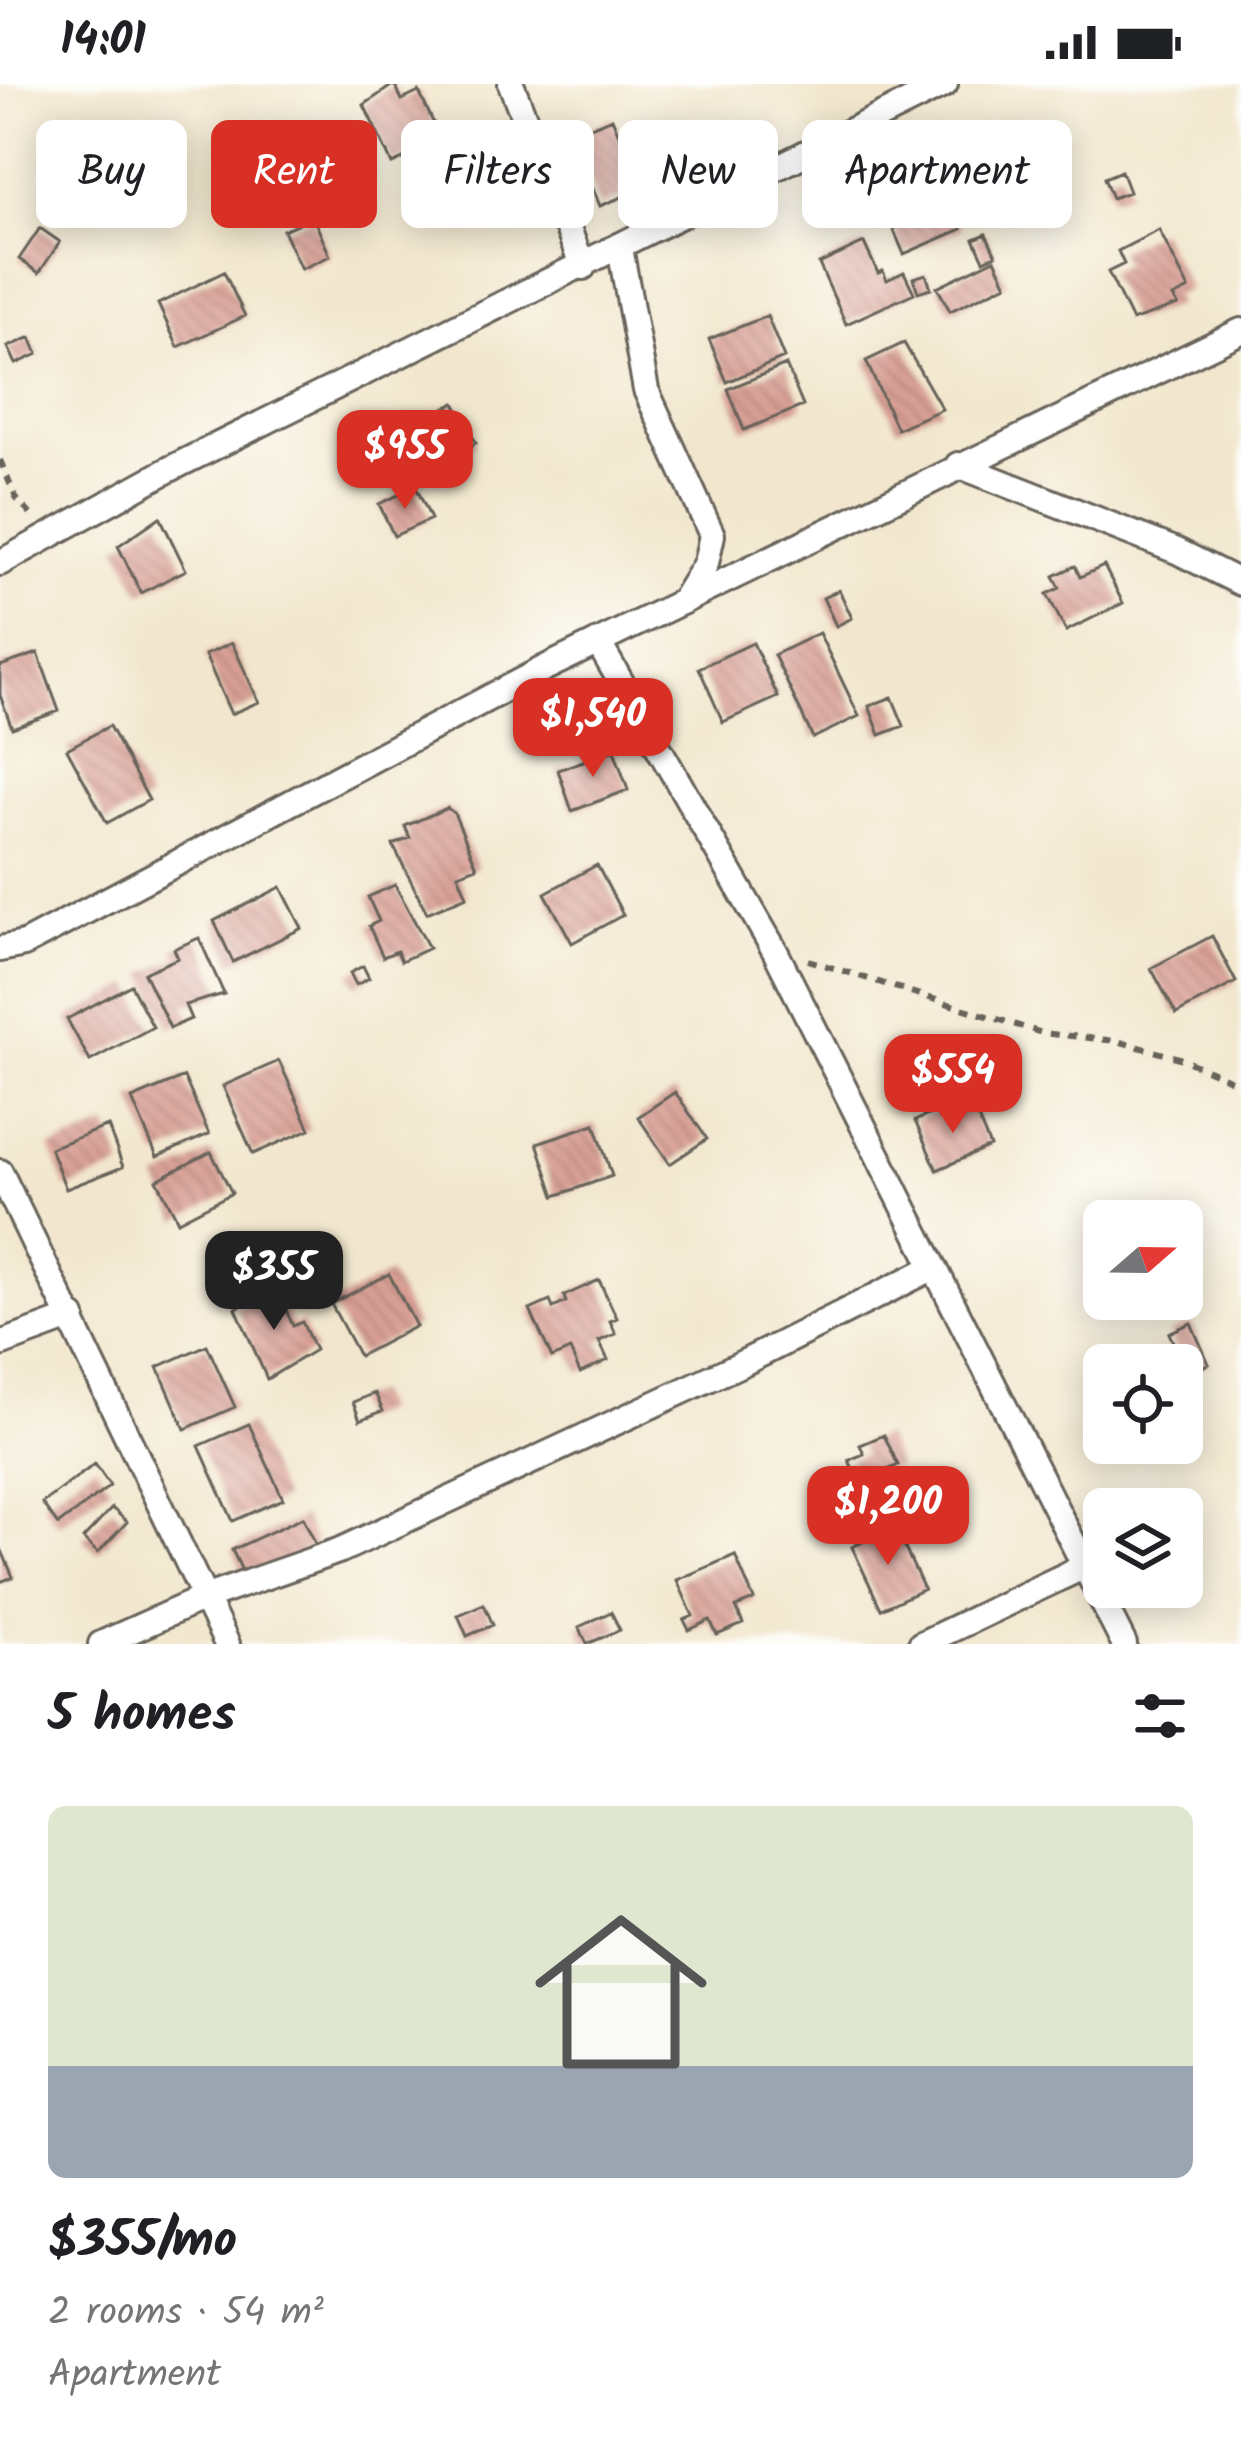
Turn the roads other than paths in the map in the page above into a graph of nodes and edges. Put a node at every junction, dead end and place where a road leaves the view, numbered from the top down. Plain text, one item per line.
1 (511, 84) edge
2 (945, 84) edge
3 (620, 248) junction
4 (583, 267) junction
5 (1241, 331) edge
6 (958, 465) junction
7 (0, 563) edge
8 (1241, 583) edge
9 (681, 604) junction
10 (598, 642) junction
11 (0, 950) edge
12 (0, 1172) edge
13 (932, 1268) junction
14 (73, 1317) junction
15 (0, 1344) edge
16 (1083, 1562) edge
17 (1083, 1567) edge
18 (204, 1598) junction
19 (1106, 1608) edge
20 (101, 1644) edge
21 (227, 1644) edge
22 (921, 1644) edge
23 (1124, 1644) edge

1 - 4 street
2 - 3 street
3 - 4 street
3 - 9 street
4 - 7 street
5 - 6 street
6 - 8 street
6 - 9 street
9 - 10 street
10 - 11 street
10 - 13 street
12 - 14 street
13 - 16 street
13 - 18 street
14 - 15 street
14 - 18 street
17 - 22 street
18 - 20 street
18 - 21 street
19 - 23 street

